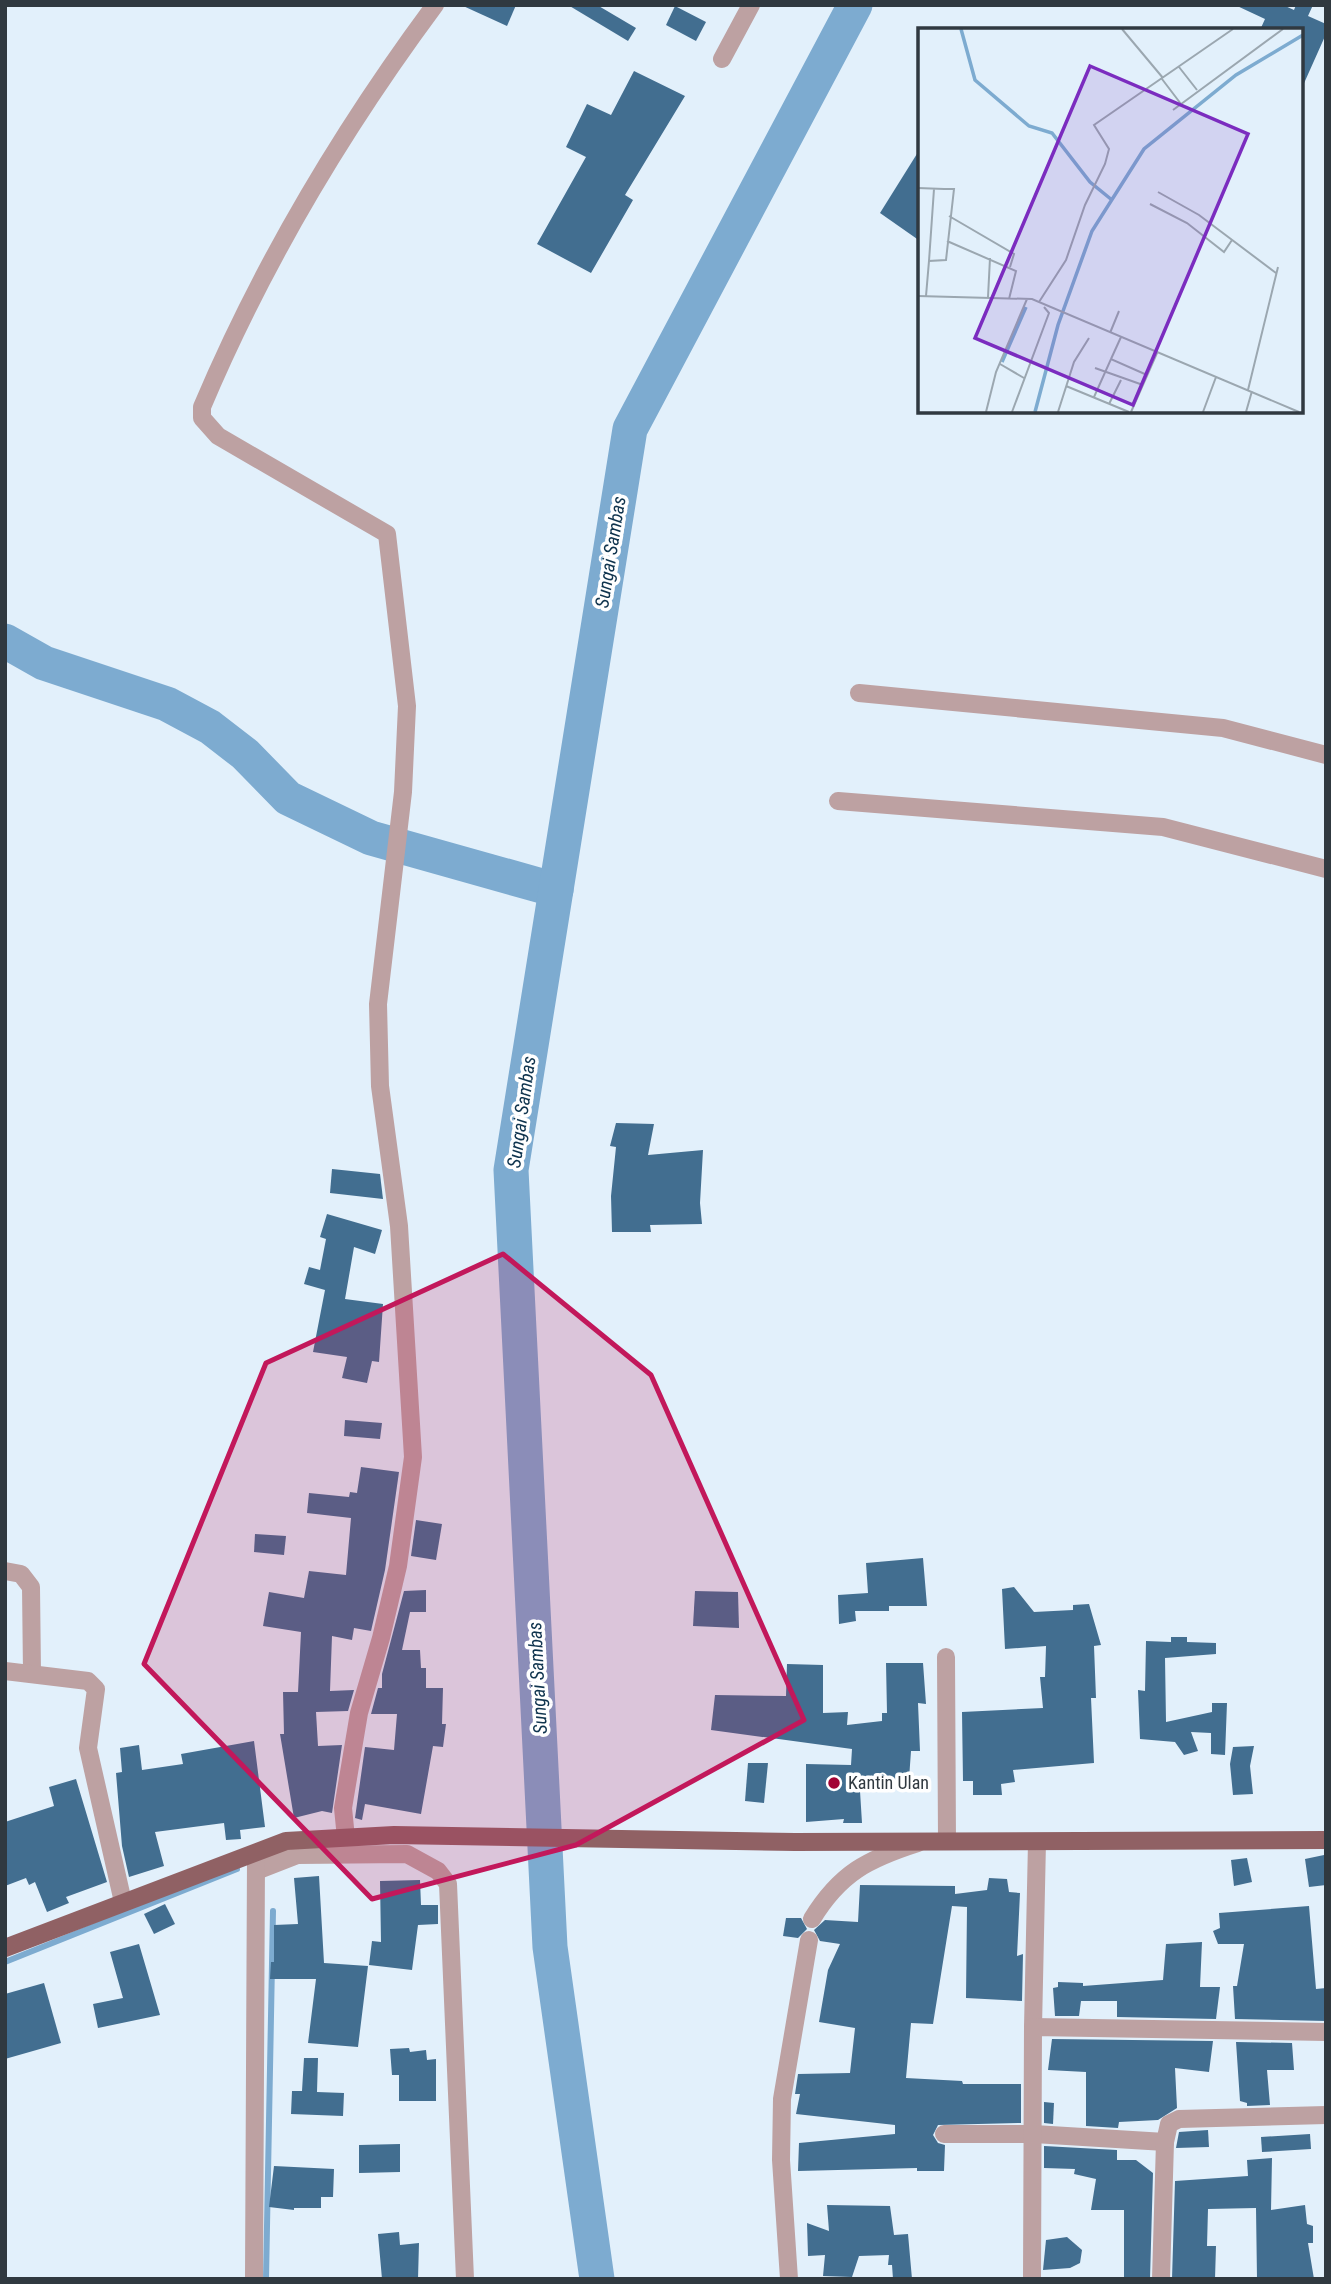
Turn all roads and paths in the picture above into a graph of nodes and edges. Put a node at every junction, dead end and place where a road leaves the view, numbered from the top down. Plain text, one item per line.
1 (435, 5) edge
2 (751, 5) edge
3 (722, 59) dead end
4 (859, 693) dead end
5 (1326, 755) edge
6 (838, 801) dead end
7 (1326, 869) edge
8 (5, 1571) edge
9 (946, 1657) dead end
10 (5, 1671) edge
11 (32, 1674) junction
12 (346, 1838) junction
13 (1326, 1840) edge
14 (925, 1841) junction
15 (947, 1841) junction
16 (1037, 1842) junction
17 (256, 1852) junction
18 (257, 1871) junction
19 (123, 1902) junction
20 (812, 1919) dead end
21 (809, 1940) dead end
22 (5, 1948) edge
23 (1033, 2027) junction
24 (1326, 2032) edge
25 (1326, 2115) edge
26 (944, 2134) dead end
27 (1034, 2134) junction
28 (1165, 2142) junction
29 (254, 2279) edge
30 (465, 2279) edge
31 (789, 2279) edge
32 (1032, 2279) edge
33 (1161, 2279) edge

1 - 12 street
2 - 3 street
4 - 5 street
6 - 7 street
8 - 11 street
9 - 15 street
10 - 11 street
11 - 19 street
12 - 14 main road
12 - 17 main road
13 - 16 main road
14 - 15 main road
14 - 20 street
15 - 16 main road
16 - 23 street
17 - 18 street
17 - 19 main road
18 - 29 street
18 - 30 street
19 - 22 main road
21 - 31 street
23 - 24 street
23 - 27 street
25 - 28 street
26 - 27 street
27 - 28 street
27 - 32 street
28 - 33 street

